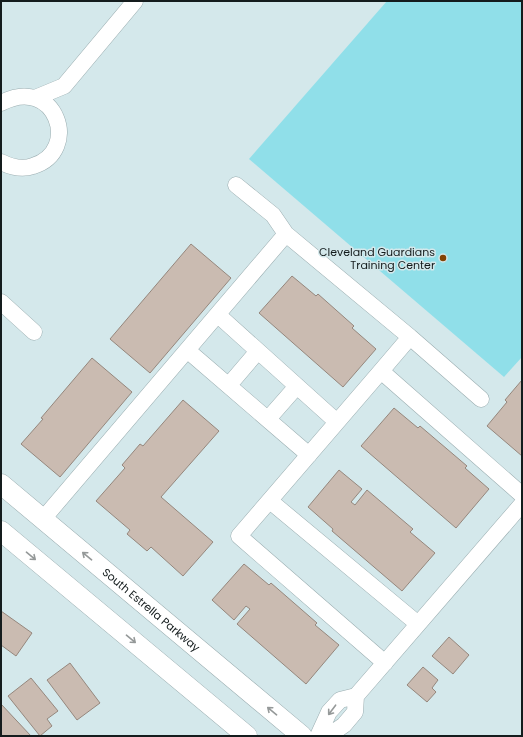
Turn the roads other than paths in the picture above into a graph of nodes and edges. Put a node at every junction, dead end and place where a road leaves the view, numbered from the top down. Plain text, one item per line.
1 (134, 1) edge
2 (35, 98) junction
3 (1, 103) edge
4 (1, 162) edge
5 (236, 185) dead end
6 (286, 234) junction
7 (1, 302) edge
8 (218, 315) junction
9 (34, 332) dead end
10 (410, 337) junction
11 (187, 350) junction
12 (258, 351) junction
13 (381, 371) junction
14 (229, 385) junction
15 (297, 386) junction
16 (481, 399) dead end
17 (268, 419) junction
18 (337, 422) junction
19 (309, 455) junction
20 (1, 484) edge
21 (522, 495) edge
22 (270, 501) junction
23 (522, 504) edge
24 (43, 519) junction
25 (1, 531) edge
26 (418, 624) junction
27 (385, 663) junction
28 (356, 696) junction
29 (247, 736) edge
30 (302, 736) edge
31 (318, 736) edge
32 (328, 736) edge

1 - 2 lane
2 - 3 lane
2 - 4 lane
5 - 6 lane
6 - 8 lane
6 - 10 lane
7 - 9 lane
8 - 11 lane
8 - 12 lane
10 - 13 lane
10 - 16 lane
11 - 14 lane
11 - 24 lane
12 - 14 lane
12 - 15 lane
13 - 18 lane
13 - 21 lane
14 - 17 lane
15 - 17 lane
15 - 18 lane
17 - 19 lane
18 - 19 lane
19 - 22 lane
20 - 24 main road, South Estrella Parkway
22 - 26 lane
22 - 27 lane
23 - 26 lane
30 -> 24 main road, South Estrella Parkway
25 -> 29 main road
26 - 27 lane
27 - 28 lane
28 -> 31 lane
28 - 32 lane

